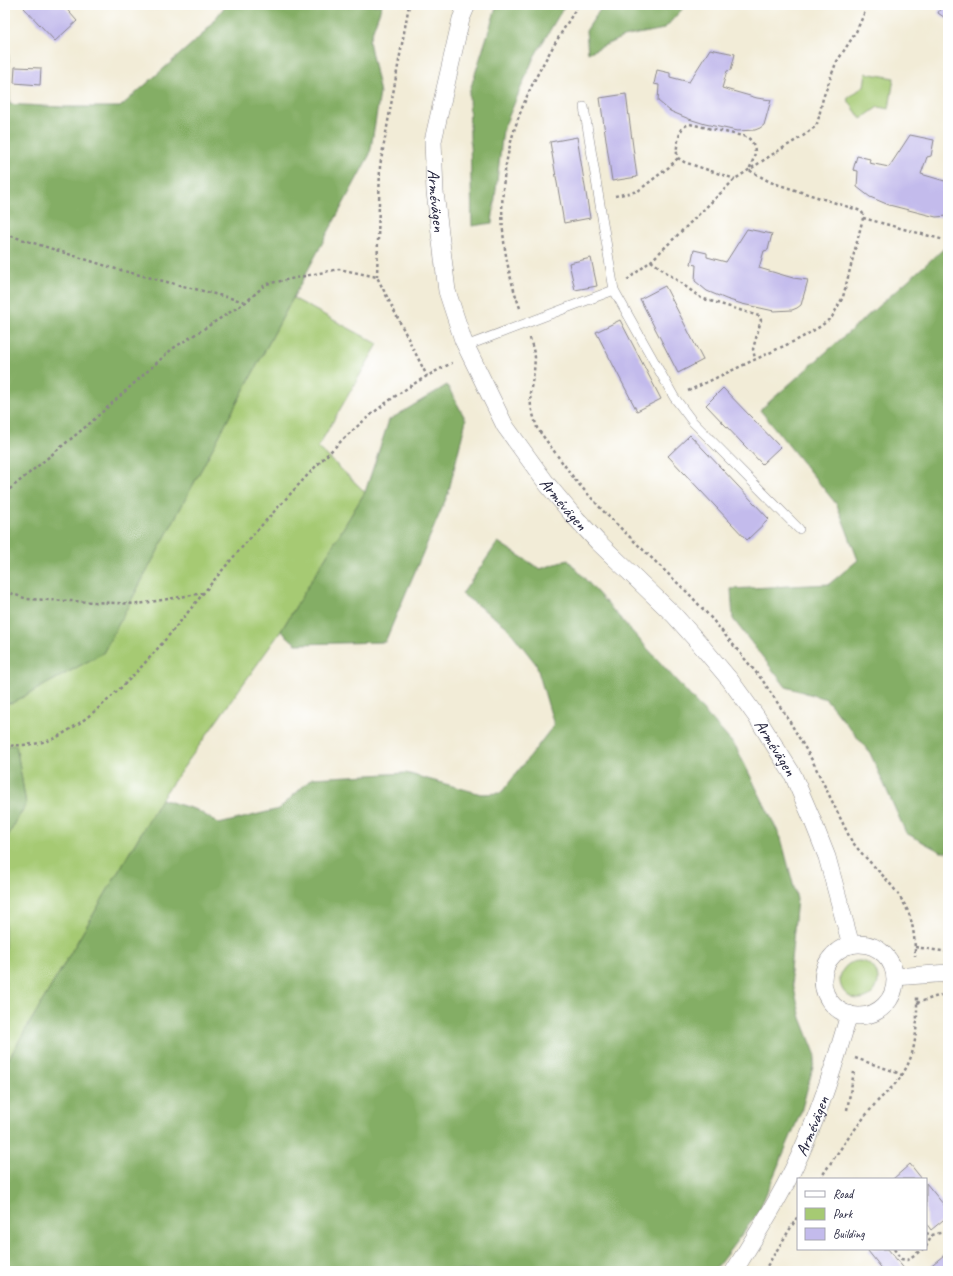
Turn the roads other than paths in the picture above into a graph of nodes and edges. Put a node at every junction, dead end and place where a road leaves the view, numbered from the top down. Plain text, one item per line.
1 (467, 5) edge
2 (584, 106) dead end
3 (614, 290) junction
4 (466, 346) junction
5 (799, 528) dead end
6 (851, 945) junction
7 (948, 973) edge
8 (895, 977) junction
9 (849, 1014) junction
10 (734, 1271) edge

1 - 4 street, Armévägen
2 - 3 lane
3 - 4 lane
3 - 5 lane
4 - 6 street, Armévägen
6 - 8 street
6 - 9 street
7 - 8 street
8 - 9 street
9 - 10 street, Armévägen

